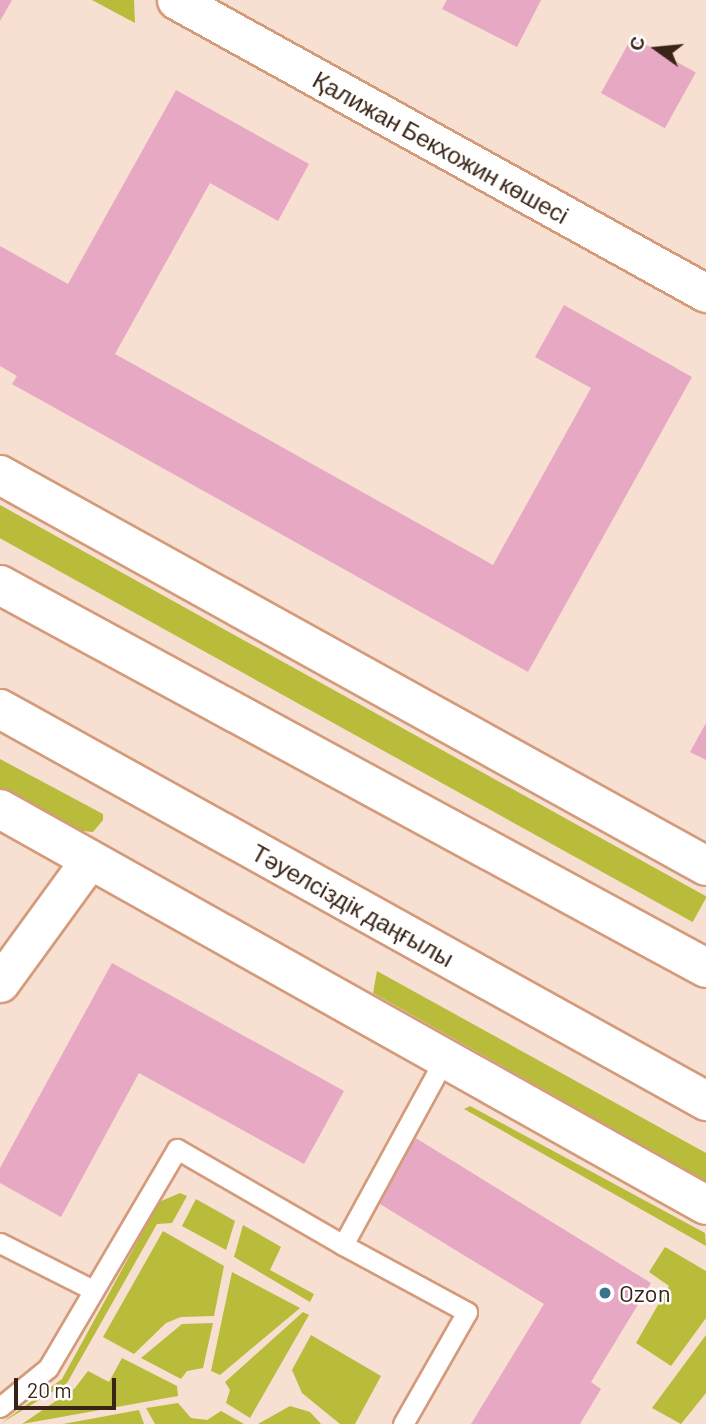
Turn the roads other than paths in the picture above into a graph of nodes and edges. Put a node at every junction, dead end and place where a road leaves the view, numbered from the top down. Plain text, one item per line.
1 (176, 0) edge
2 (706, 293) edge
3 (0, 475) edge
4 (0, 585) edge
5 (0, 709) edge
6 (0, 809) edge
7 (90, 859) junction
8 (706, 866) edge
9 (618, 920) junction
10 (706, 943) edge
11 (706, 968) edge
12 (0, 983) edge
13 (445, 1058) junction
14 (706, 1101) edge
15 (706, 1205) edge
16 (0, 1244) edge
17 (343, 1245) junction
18 (93, 1290) junction
19 (0, 1407) edge
20 (402, 1424) edge

1 - 2 street, Қалижан Бекхожин көшесі
3 - 8 main road
4 - 9 main road
5 - 14 main road, Тәуелсіздік даңғылы
6 - 7 main road
7 - 12 street
7 - 13 main road
9 - 10 main road
9 - 11 main road
13 - 15 main road
13 - 17 lane
16 - 18 lane
17 - 18 lane
17 - 20 lane
18 - 19 lane

